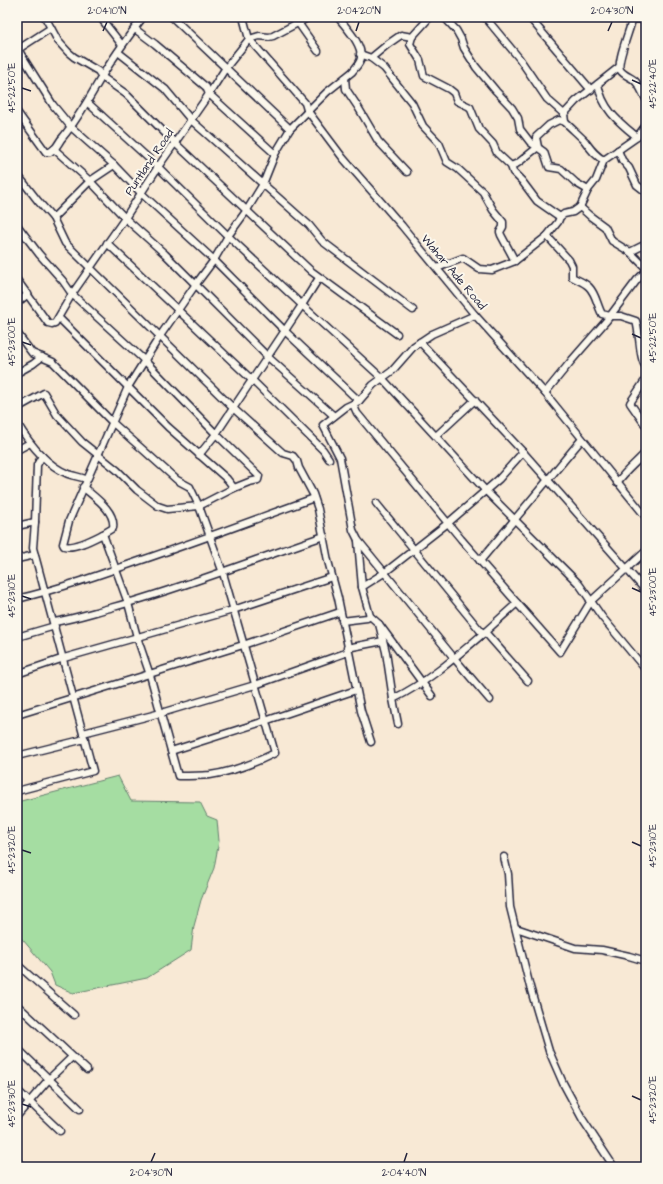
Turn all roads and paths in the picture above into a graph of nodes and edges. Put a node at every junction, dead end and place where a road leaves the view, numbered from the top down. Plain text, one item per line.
1 (45, 17) edge
2 (100, 17) edge
3 (172, 17) edge
4 (242, 17) edge
5 (294, 17) edge
6 (309, 17) edge
7 (338, 17) edge
8 (430, 17) edge
9 (444, 17) edge
10 (485, 17) edge
11 (529, 17) edge
12 (140, 18) edge
13 (634, 18) edge
14 (646, 20) edge
15 (298, 23) junction
16 (51, 28) junction
17 (135, 29) junction
18 (412, 37) junction
19 (249, 39) junction
20 (122, 45) junction
21 (17, 49) edge
22 (318, 51) dead end
23 (118, 52) junction
24 (360, 54) junction
25 (371, 58) junction
26 (619, 67) junction
27 (225, 69) junction
28 (102, 77) junction
29 (344, 78) junction
30 (598, 84) junction
31 (591, 90) junction
32 (209, 94) junction
33 (646, 99) edge
34 (88, 103) junction
35 (307, 110) junction
36 (17, 112) edge
37 (564, 114) junction
38 (191, 120) junction
39 (565, 122) junction
40 (646, 125) edge
41 (71, 127) junction
42 (290, 129) junction
43 (637, 137) junction
44 (175, 143) junction
45 (538, 147) junction
46 (54, 149) junction
47 (618, 150) junction
48 (275, 154) junction
49 (604, 160) junction
50 (114, 165) junction
51 (511, 166) junction
52 (158, 167) junction
53 (407, 172) dead end
54 (17, 174) edge
55 (90, 181) junction
56 (263, 184) junction
57 (588, 190) junction
58 (646, 192) edge
59 (141, 193) junction
60 (580, 207) junction
61 (247, 210) junction
62 (560, 217) junction
63 (53, 218) junction
64 (125, 218) junction
65 (17, 225) edge
66 (228, 236) junction
67 (546, 236) junction
68 (107, 242) junction
69 (646, 244) edge
70 (630, 252) junction
71 (214, 260) junction
72 (515, 260) junction
73 (91, 267) junction
74 (437, 268) junction
75 (646, 270) edge
76 (319, 278) junction
77 (17, 280) edge
78 (196, 284) junction
79 (28, 294) junction
80 (72, 294) junction
81 (17, 303) edge
82 (302, 305) junction
83 (178, 310) junction
84 (413, 310) dead end
85 (475, 315) junction
86 (610, 316) junction
87 (59, 318) junction
88 (285, 331) junction
89 (17, 333) edge
90 (398, 334) dead end
91 (160, 336) junction
92 (643, 339) edge
93 (420, 342) junction
94 (42, 357) junction
95 (268, 357) junction
96 (144, 360) junction
97 (646, 367) edge
98 (17, 373) edge
99 (383, 379) junction
100 (646, 379) edge
101 (252, 380) junction
102 (128, 387) junction
103 (545, 393) junction
104 (474, 400) junction
105 (359, 401) junction
106 (353, 404) junction
107 (17, 408) edge
108 (234, 408) junction
109 (334, 416) junction
110 (17, 423) edge
111 (113, 423) junction
112 (646, 426) edge
113 (216, 434) junction
114 (436, 436) junction
115 (582, 439) junction
116 (30, 443) junction
117 (17, 450) edge
118 (523, 452) junction
119 (646, 452) edge
120 (97, 454) junction
121 (199, 455) junction
122 (42, 456) junction
123 (329, 459) dead end
124 (86, 479) junction
125 (548, 480) junction
126 (617, 483) junction
127 (83, 487) junction
128 (234, 488) junction
129 (486, 491) junction
130 (314, 498) junction
131 (376, 503) dead end
132 (199, 506) junction
133 (646, 517) edge
134 (515, 520) junction
135 (35, 522) junction
136 (448, 524) junction
137 (17, 526) edge
138 (104, 534) junction
139 (209, 536) junction
140 (324, 536) junction
141 (358, 540) junction
142 (414, 549) junction
143 (646, 551) edge
144 (35, 555) junction
145 (17, 560) edge
146 (480, 561) junction
147 (626, 568) junction
148 (116, 569) junction
149 (223, 573) junction
150 (384, 573) junction
151 (332, 577) junction
152 (362, 587) junction
153 (646, 591) edge
154 (46, 592) junction
155 (17, 599) edge
156 (591, 601) junction
157 (128, 603) junction
158 (517, 603) junction
159 (234, 610) junction
160 (340, 612) junction
161 (370, 616) junction
162 (342, 621) junction
163 (54, 624) junction
164 (378, 624) junction
165 (484, 633) junction
166 (17, 637) edge
167 (137, 637) junction
168 (383, 641) junction
169 (244, 645) junction
170 (348, 650) junction
171 (64, 658) junction
172 (454, 658) junction
173 (646, 670) edge
174 (17, 674) edge
175 (150, 675) junction
176 (528, 681) dead end
177 (422, 683) junction
178 (256, 685) junction
179 (356, 690) junction
180 (432, 696) dead end
181 (74, 697) junction
182 (393, 699) junction
183 (490, 700) dead end
184 (161, 713) junction
185 (17, 715) edge
186 (265, 721) junction
187 (398, 724) dead end
188 (84, 736) junction
189 (371, 742) dead end
190 (171, 751) junction
191 (17, 756) edge
192 (17, 791) edge
193 (504, 857) dead end
194 (516, 928) junction
195 (646, 961) edge
196 (18, 967) edge
197 (17, 1005) edge
198 (74, 1015) dead end
199 (17, 1048) edge
200 (72, 1056) junction
201 (87, 1070) dead end
202 (49, 1079) junction
203 (17, 1090) edge
204 (29, 1101) junction
205 (80, 1109) dead end
206 (17, 1116) edge
207 (60, 1131) dead end
208 (17, 1161) edge
209 (22, 1167) edge
210 (614, 1167) edge

1 - 16 street
2 - 20 street
3 - 27 street
4 - 19 street
5 - 15 street
6 - 15 street
7 - 24 street
8 - 18 street
9 - 45 street
10 - 37 street
11 - 31 street
12 - 17 street
13 - 14 street
13 - 26 street
15 - 19 street
15 - 22 street
16 - 21 street
16 - 28 street
17 - 20 street
17 - 32 street
18 - 25 street
18 - 51 street
19 - 27 street, Puntland Road
19 - 35 street, Wahar Ade Road
20 - 23 street
21 - 41 street
23 - 28 street
23 - 38 street
24 - 25 street
24 - 29 street
25 - 72 street
26 - 30 street
26 - 33 street
27 - 32 street, Puntland Road
27 - 42 street
28 - 34 street
28 - 44 street
29 - 35 street
29 - 53 street
30 - 31 street
30 - 43 street
31 - 37 street
32 - 38 street, Puntland Road
32 - 48 street
34 - 41 street
34 - 52 street
35 - 42 street
35 - 74 street, Wahar Ade Road
36 - 46 street
37 - 39 street
38 - 44 street, Puntland Road
38 - 56 street
39 - 45 street
39 - 49 street
40 - 43 street
41 - 46 street
41 - 50 street
42 - 48 street
43 - 47 street
44 - 52 street, Puntland Road
44 - 61 street
45 - 51 street
45 - 57 street
46 - 55 street
47 - 49 street
47 - 58 street
48 - 56 street
49 - 57 street
50 - 55 street
50 - 59 street
51 - 62 street
52 - 59 street, Puntland Road
52 - 66 street
54 - 63 street
55 - 63 street
55 - 64 street
56 - 61 street
56 - 84 street
57 - 60 street
59 - 64 street, Puntland Road
59 - 71 street
60 - 62 street
60 - 70 street
61 - 66 street
61 - 76 street
62 - 67 street
63 - 73 street
64 - 68 street, Puntland Road
64 - 78 street
65 - 80 street
66 - 71 street
66 - 82 street
67 - 72 street
67 - 86 street
68 - 73 street, Puntland Road
68 - 83 street
69 - 70 street
70 - 75 street
71 - 78 street
71 - 88 street
72 - 74 street
73 - 80 street, Puntland Road
73 - 91 street
74 - 85 street, Wahar Ade Road
75 - 86 street
76 - 82 street
76 - 90 street
77 - 79 street
78 - 83 street
78 - 95 street
79 - 81 street
79 - 87 street
80 - 87 street, Puntland Road
80 - 96 street
82 - 88 street
82 - 99 street
83 - 91 street
83 - 101 street
85 - 93 street
85 - 103 street, Wahar Ade Road
86 - 92 street
86 - 103 street
87 - 102 street
88 - 95 street
88 - 105 street
89 - 94 street
91 - 96 street
91 - 108 street
92 - 97 street
93 - 99 street
93 - 104 street
94 - 98 street
94 - 111 street
95 - 101 street
95 - 109 street
96 - 102 street
96 - 113 street
99 - 105 street
99 - 114 street
100 - 112 street
101 - 108 street
101 - 123 street
102 - 111 street
102 - 121 street
103 - 115 street, Wahar Ade Road
104 - 114 street
104 - 118 street
105 - 106 street
106 - 109 street
106 - 136 street
107 - 120 street
108 - 113 street
108 - 130 street
109 - 141 street
110 - 116 street
111 - 120 street
111 - 132 street
113 - 121 street
113 - 128 street
114 - 129 street
115 - 125 street
115 - 126 street, Wahar Ade Road
116 - 117 street
116 - 122 street
118 - 125 street
118 - 129 street
119 - 126 street
120 - 124 street
120 - 132 street
121 - 128 street
122 - 124 street
122 - 135 street
124 - 127 street
125 - 134 street
125 - 147 street
126 - 133 street, Wahar Ade Road
127 - 138 street
127 - 138 street
128 - 132 street
129 - 134 street
129 - 136 street
130 - 139 street
130 - 140 street
131 - 142 street
132 - 139 street
134 - 146 street
134 - 156 street
135 - 137 street
135 - 144 street
136 - 142 street
136 - 146 street
138 - 148 street
139 - 148 street
139 - 149 street
140 - 149 street
140 - 151 street
141 - 150 street
141 - 152 street
142 - 150 street
142 - 165 street
143 - 147 street
144 - 145 street
144 - 154 street
146 - 158 street
147 - 153 street
147 - 156 street
148 - 154 street
148 - 157 street
149 - 157 street
149 - 159 street
150 - 152 street
150 - 172 street
151 - 159 street
151 - 160 street
152 - 161 street
154 - 155 street
154 - 163 street
156 - 158 street
156 - 173 street
157 - 163 street
157 - 167 street
158 - 165 street
159 - 167 street
159 - 169 street
160 - 162 street
160 - 169 street
161 - 162 street
161 - 164 street
162 - 170 street
163 - 166 street
163 - 171 street
164 - 168 street
164 - 177 street
165 - 172 street
165 - 176 street
167 - 171 street
167 - 175 street
168 - 170 street
168 - 182 street
169 - 175 street
169 - 178 street
170 - 178 street
170 - 179 street
171 - 174 street
171 - 181 street
172 - 177 street
172 - 183 street
175 - 181 street
175 - 184 street
177 - 180 street
177 - 182 street
178 - 184 street
178 - 186 street
179 - 186 street
179 - 189 street
181 - 185 street
181 - 188 street
182 - 187 street
184 - 188 street
184 - 190 street
186 - 190 street
186 - 190 street
188 - 191 street
188 - 192 street
193 - 194 street
194 - 195 street
194 - 210 street
196 - 198 street
197 - 200 street
199 - 202 street
200 - 201 street
200 - 202 street
202 - 204 street
202 - 205 street
203 - 204 street
204 - 206 street
204 - 207 street
208 - 209 street

